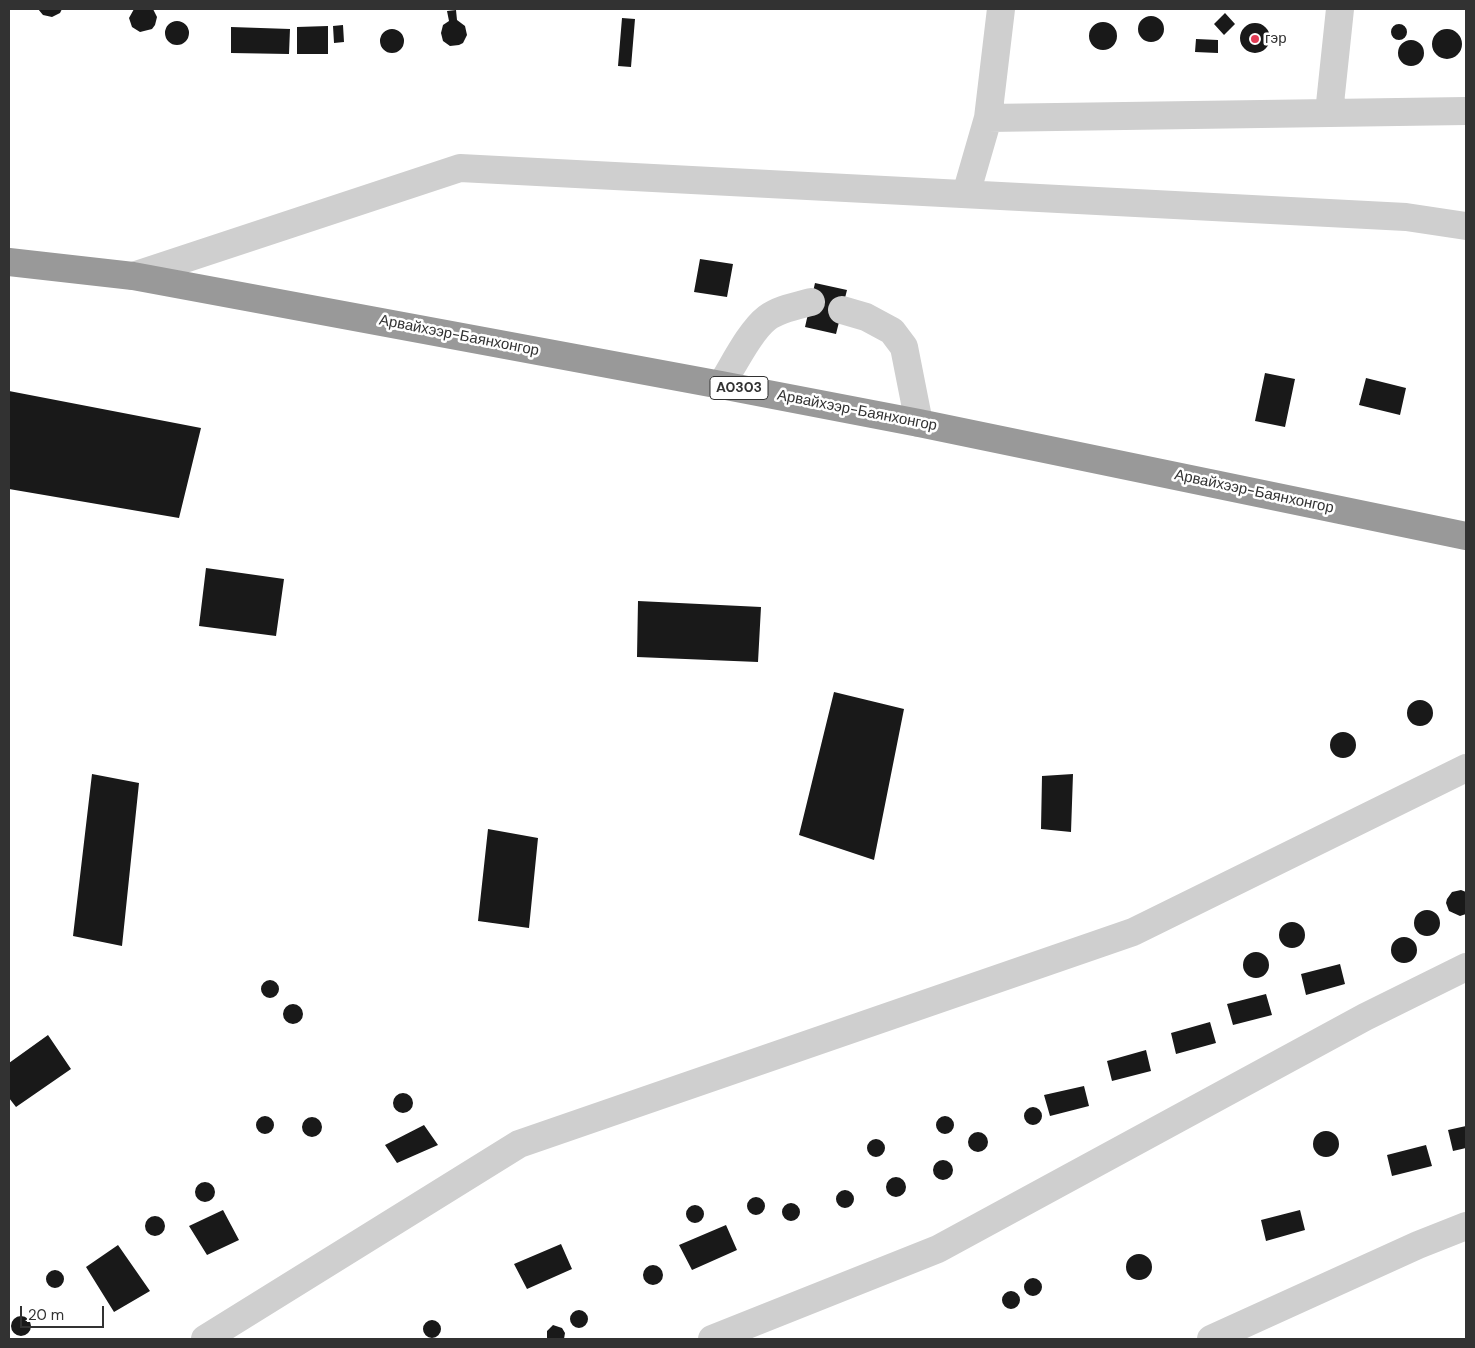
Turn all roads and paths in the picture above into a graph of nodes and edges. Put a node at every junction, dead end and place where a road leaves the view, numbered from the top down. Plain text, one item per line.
1 (1001, 9) edge
2 (1340, 9) edge
3 (1466, 111) edge
4 (1329, 113) junction
5 (988, 118) junction
6 (966, 194) junction
7 (1466, 226) edge
8 (9, 262) edge
9 (133, 276) junction
10 (811, 302) dead end
11 (842, 310) dead end
12 (721, 385) junction
13 (919, 423) junction
14 (1466, 536) edge
15 (1466, 768) edge
16 (1466, 967) edge
17 (1466, 1226) edge
18 (205, 1339) edge
19 (712, 1339) edge
20 (1211, 1339) edge

1 - 5 street
2 - 4 street
3 - 4 street
4 - 5 street
5 - 6 street
6 - 7 street
6 - 9 street
8 - 9 highway, Арвайхээр-Баянхонгор / A0303
9 - 12 highway, Арвайхээр-Баянхонгор / A0303
10 - 12 street
11 - 13 street
12 - 13 highway, Арвайхээр-Баянхонгор / A0303
13 - 14 highway, Арвайхээр-Баянхонгор / A0303
15 - 18 street
16 - 19 street
17 - 20 street

